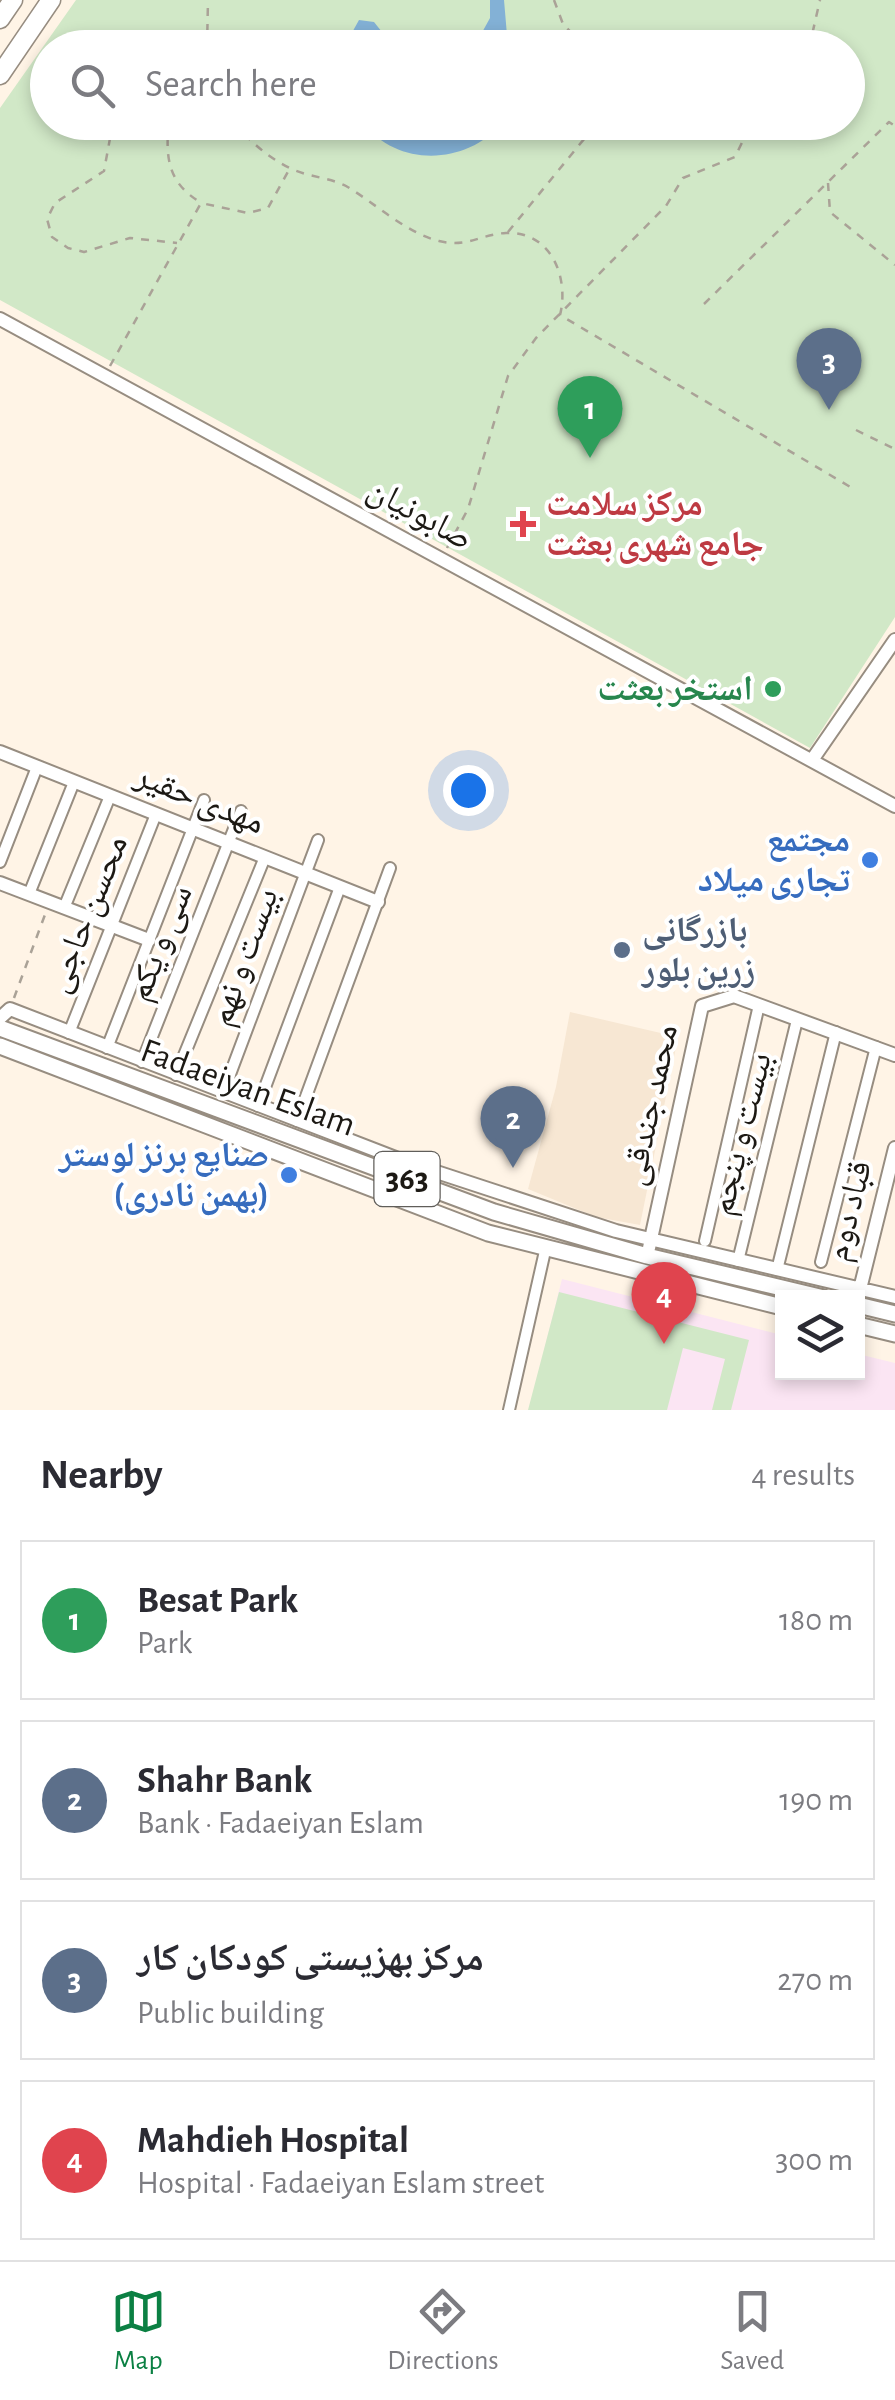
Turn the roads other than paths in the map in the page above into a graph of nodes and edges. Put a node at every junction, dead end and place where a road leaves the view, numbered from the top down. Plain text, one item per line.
1 (13, 0) edge
2 (51, 0) edge
3 (0, 20) edge
4 (31, 30) edge
5 (30, 31) edge
6 (0, 75) edge
7 (0, 318) edge
8 (895, 640) edge
9 (0, 752) edge
10 (812, 760) junction
11 (36, 767) junction
12 (74, 782) junction
13 (110, 796) junction
14 (204, 800) dead end
15 (895, 806) edge
16 (241, 811) dead end
17 (156, 814) junction
18 (192, 829) junction
19 (318, 840) dead end
20 (230, 843) junction
21 (264, 857) junction
22 (0, 862) edge
23 (390, 868) dead end
24 (305, 873) junction
25 (0, 883) edge
26 (340, 887) junction
27 (29, 894) junction
28 (378, 902) junction
29 (64, 908) junction
30 (111, 925) junction
31 (149, 940) junction
32 (758, 1005) junction
33 (5, 1014) edge
34 (798, 1020) junction
35 (0, 1028) edge
36 (836, 1032) junction
37 (69, 1034) junction
38 (26, 1038) junction
39 (0, 1046) edge
40 (876, 1047) junction
41 (107, 1048) junction
42 (895, 1055) edge
43 (142, 1062) junction
44 (176, 1075) junction
45 (223, 1093) junction
46 (258, 1106) junction
47 (184, 1120) junction
48 (297, 1121) junction
49 (895, 1148) edge
50 (499, 1193) junction
51 (494, 1212) junction
52 (705, 1241) dead end
53 (649, 1248) junction
54 (545, 1250) junction
55 (738, 1261) junction
56 (821, 1262) dead end
57 (778, 1270) junction
58 (796, 1290) edge
59 (838, 1290) edge
60 (861, 1290) edge
61 (865, 1297) edge
62 (895, 1297) edge
63 (865, 1300) edge
64 (775, 1305) edge
65 (895, 1314) edge
66 (865, 1327) edge
67 (895, 1334) edge
68 (509, 1410) edge

1 - 3 highway
2 - 4 highway
5 - 6 highway
7 - 10 street, صابونیان
8 - 10 street
9 - 11 street, مهدی حقیر
10 - 15 street, صابونیان
11 - 12 street, مهدی حقیر
11 - 22 street
12 - 13 street, مهدی حقیر
12 - 27 street
13 - 17 street, مهدی حقیر
13 - 29 street
14 - 18 street
16 - 20 street, سی و یکم
17 - 18 street, مهدی حقیر
17 - 30 street, محسن حاجی
18 - 20 street, مهدی حقیر
18 - 31 street
19 - 24 street, بیست و نهم
20 - 21 street, مهدی حقیر
20 - 43 street, سی و یکم
21 - 24 street, مهدی حقیر
21 - 44 street
23 - 28 street
24 - 26 street, مهدی حقیر
24 - 45 street, بیست و نهم
25 - 27 street
26 - 28 street, مهدی حقیر
26 - 46 street
27 - 29 street
28 - 48 street
29 - 30 street
30 - 31 street
30 - 37 street, محسن حاجی
31 - 41 street
32 - 34 street, محمد جندقی
32 - 52 street
32 - 53 street, محمد جندقی
33 - 37 street
34 - 36 street, محمد جندقی
34 - 55 street, بیست و پنجم
35 - 38 main road, Fadaeiyan Eslam / 363
36 - 40 street, محمد جندقی
36 - 57 street
37 - 41 street
38 - 47 main road
38 - 51 main road, Fadaeiyan Eslam / 363
39 - 47 main road
40 - 42 street, محمد جندقی
40 - 56 street
41 - 43 street
43 - 44 street
44 - 45 street
45 - 46 street
46 - 48 street
47 - 54 main road
48 - 50 street
49 - 60 street, قباد دوم
50 - 51 street
50 - 53 street
51 - 53 main road, Fadaeiyan Eslam / 363
53 - 55 street
53 - 58 main road, Fadaeiyan Eslam / 363
54 - 64 main road
54 - 68 street
55 - 57 street
57 - 59 street
61 - 62 street
63 - 65 main road
66 - 67 main road

